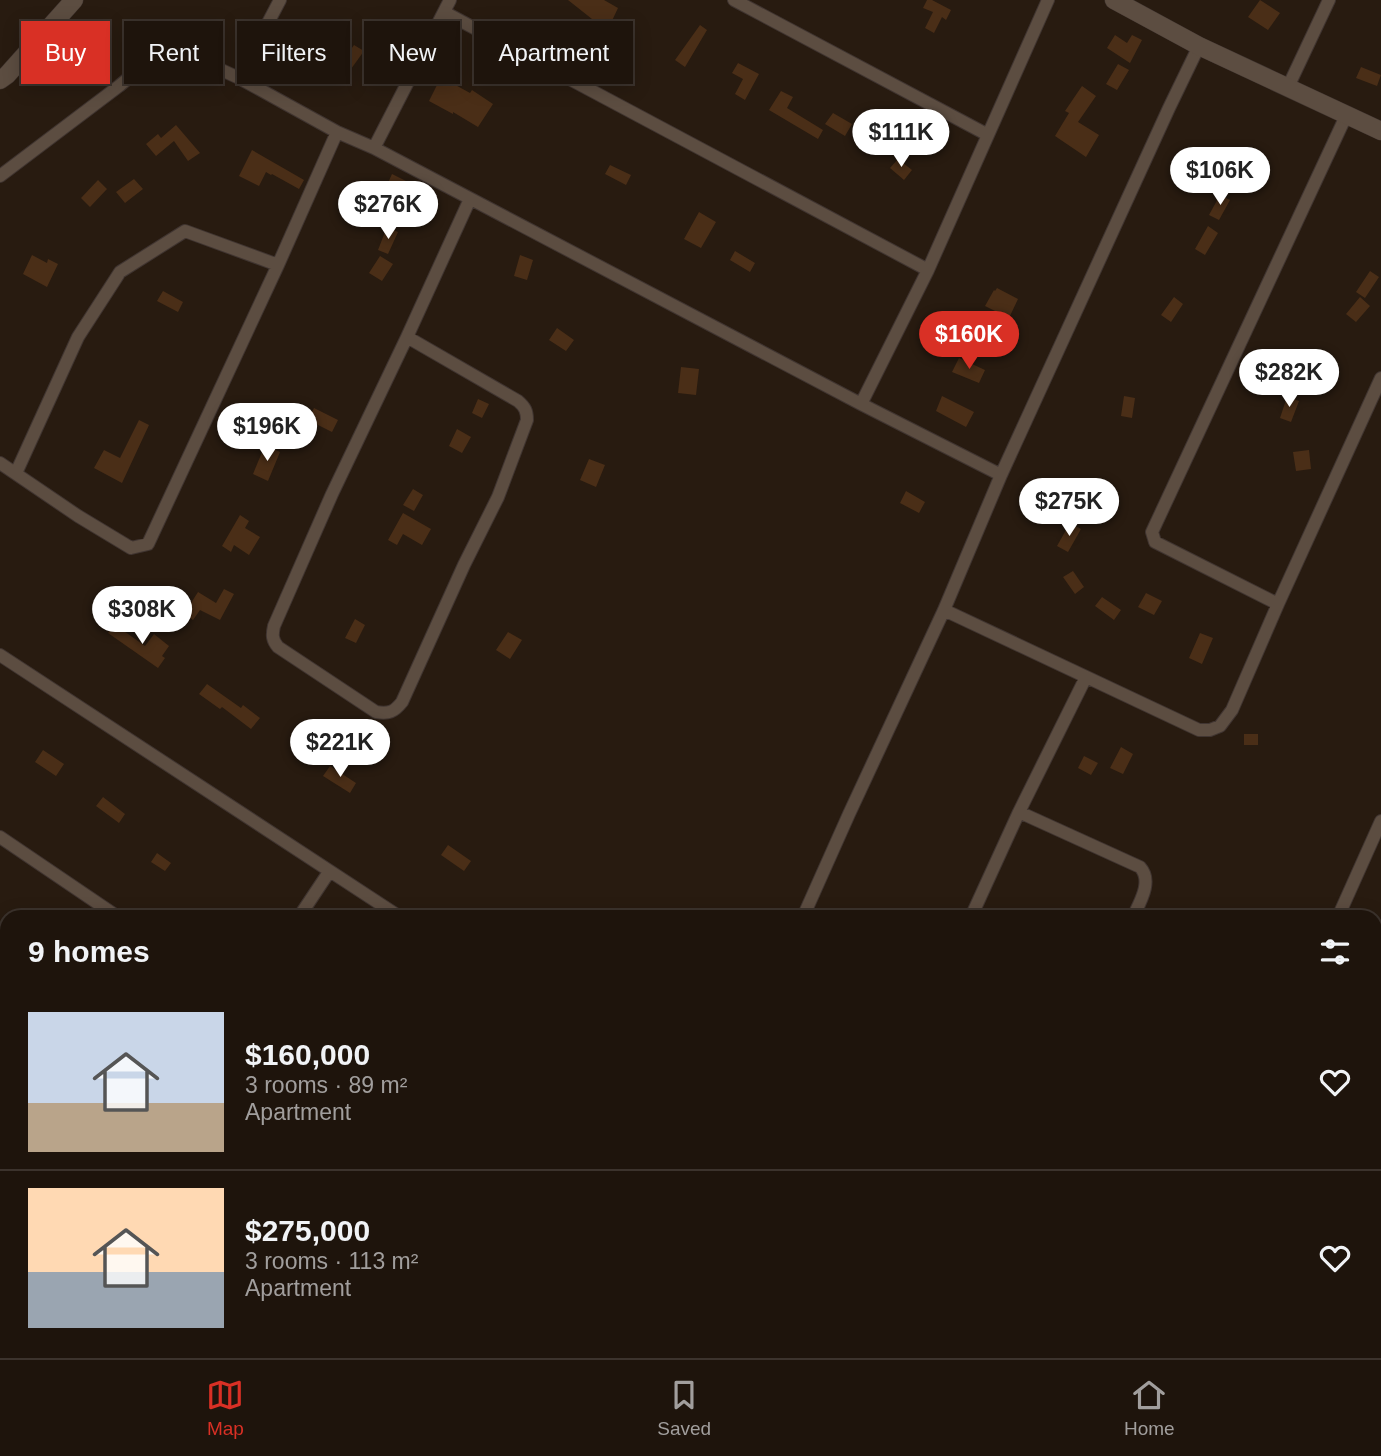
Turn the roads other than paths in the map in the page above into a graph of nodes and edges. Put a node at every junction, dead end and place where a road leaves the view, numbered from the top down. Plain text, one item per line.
1 (74, 0) edge
2 (279, 0) edge
3 (450, 0) edge
4 (734, 0) edge
5 (1048, 0) edge
6 (1114, 0) edge
7 (1329, 0) edge
8 (444, 12) junction
9 (268, 21) edge
10 (1199, 46) junction
11 (2, 72) edge
12 (237, 77) edge
13 (250, 84) edge
14 (1288, 87) junction
15 (1346, 116) junction
16 (1381, 131) edge
17 (337, 132) junction
18 (988, 135) junction
19 (374, 148) junction
20 (0, 176) edge
21 (470, 199) junction
22 (278, 265) junction
23 (928, 270) junction
24 (407, 337) junction
25 (1381, 378) edge
26 (861, 404) junction
27 (0, 463) edge
28 (16, 473) junction
29 (1001, 475) junction
30 (1278, 604) junction
31 (944, 610) junction
32 (0, 655) edge
33 (1086, 677) junction
34 (1019, 812) junction
35 (1381, 821) edge
36 (0, 837) edge
37 (329, 872) junction
38 (108, 910) edge
39 (304, 910) edge
40 (389, 910) edge
41 (806, 910) edge
42 (974, 910) edge
43 (1136, 910) edge
44 (1341, 910) edge

1 - 11 street
2 - 9 street
3 - 8 street
4 - 18 street
5 - 18 street
6 - 10 street
7 - 14 street
8 - 19 street
8 - 23 street
10 - 14 street
10 - 29 street
12 - 20 street
13 - 17 street
14 - 15 street
15 - 16 street
15 - 30 street
17 - 19 street
17 - 22 street
18 - 23 street
19 - 21 street
21 - 24 street
21 - 26 street
22 - 28 street
22 - 28 street
23 - 26 street
24 - 24 street
25 - 30 street
26 - 29 street
27 - 28 street
29 - 31 street
30 - 33 street
31 - 33 street
31 - 41 street
32 - 37 street
33 - 34 street
34 - 42 street
34 - 43 street
35 - 44 street
36 - 38 street
37 - 39 street
37 - 40 street

